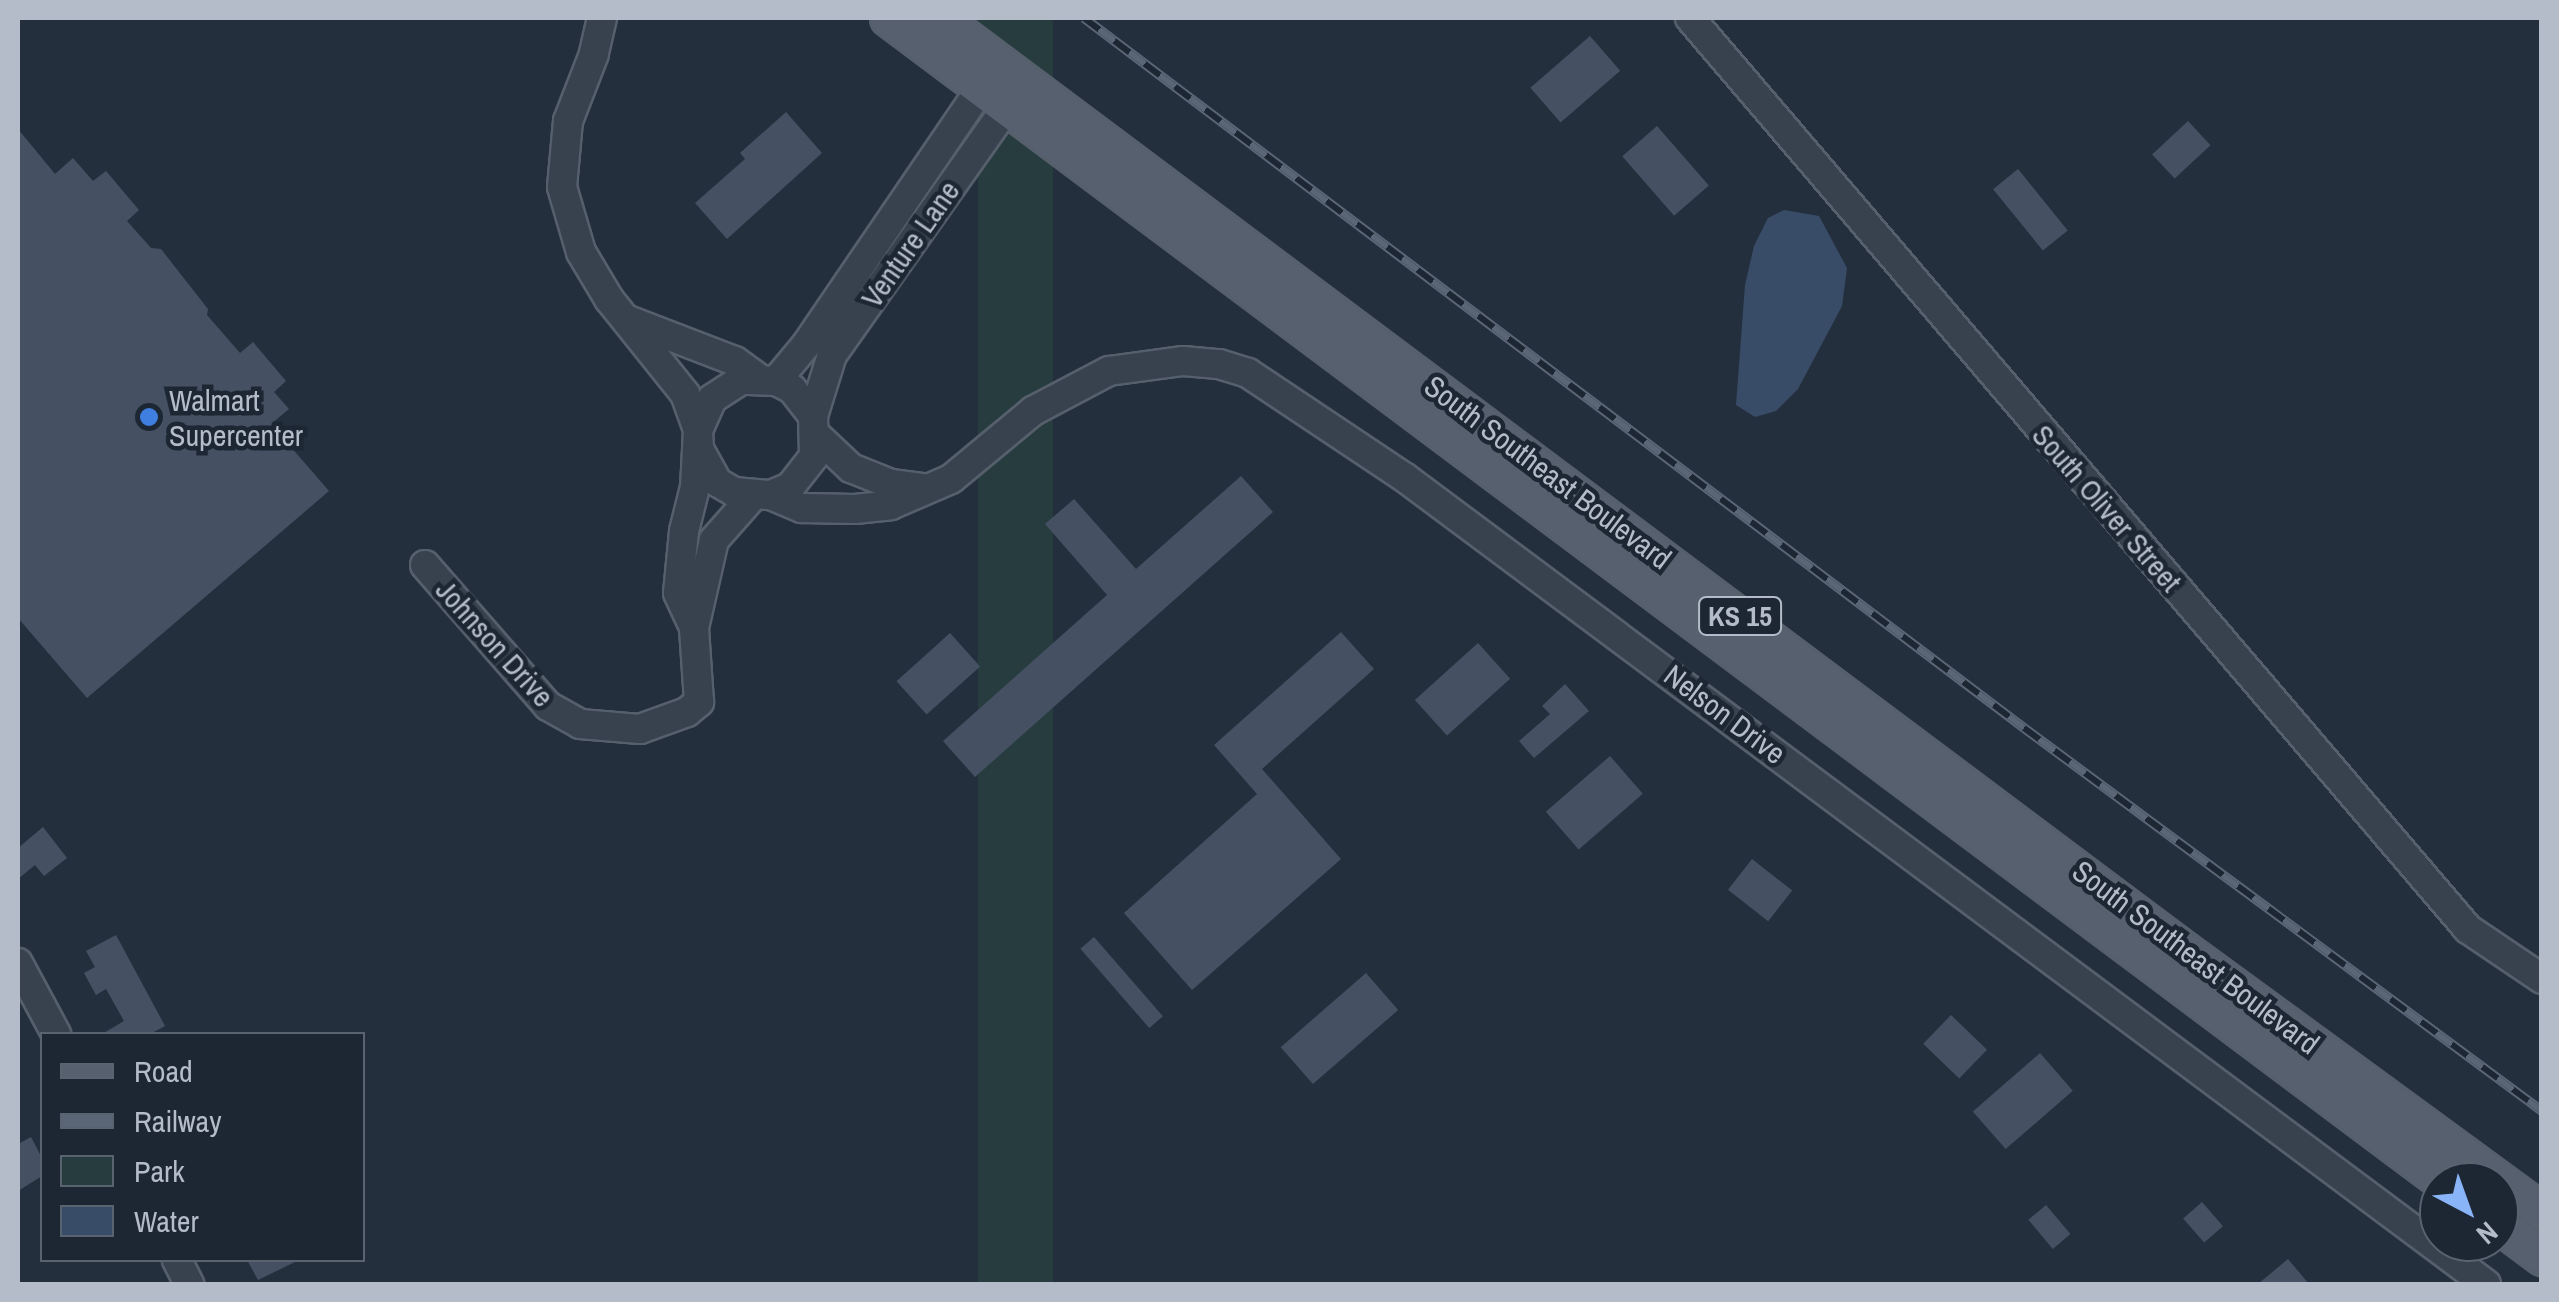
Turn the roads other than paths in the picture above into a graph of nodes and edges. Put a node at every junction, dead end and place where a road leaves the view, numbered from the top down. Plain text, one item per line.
1 (602, 18) edge
2 (888, 18) edge
3 (940, 18) edge
4 (1690, 18) edge
5 (1004, 84) junction
6 (626, 319) junction
7 (767, 379) junction
8 (815, 426) junction
9 (698, 430) junction
10 (922, 488) junction
11 (762, 496) junction
12 (424, 565) dead end
13 (694, 628) junction
14 (18, 963) edge
15 (2542, 979) edge
16 (55, 1032) edge
17 (2419, 1164) edge
18 (2542, 1211) edge
19 (2519, 1240) edge
20 (2542, 1257) edge
21 (2486, 1284) edge

1 - 6 street
2 - 5 main road, South Southeast Boulevard / KS 15
3 - 5 main road, South Southeast Boulevard / KS 15
4 - 15 street, South Oliver Street
5 - 7 street, Venture Lane
5 - 8 street, Venture Lane
5 - 17 main road, South Southeast Boulevard / KS 15
5 - 18 main road, South Southeast Boulevard / KS 15
6 - 7 street
6 - 9 street
7 - 8 street
7 - 9 street
8 - 10 street
8 - 11 street
9 - 11 street
9 - 13 street
10 - 11 street, Nelson Drive
10 - 21 street, Nelson Drive
11 - 13 street
12 - 13 street, Johnson Drive
14 - 16 street
19 - 20 main road

